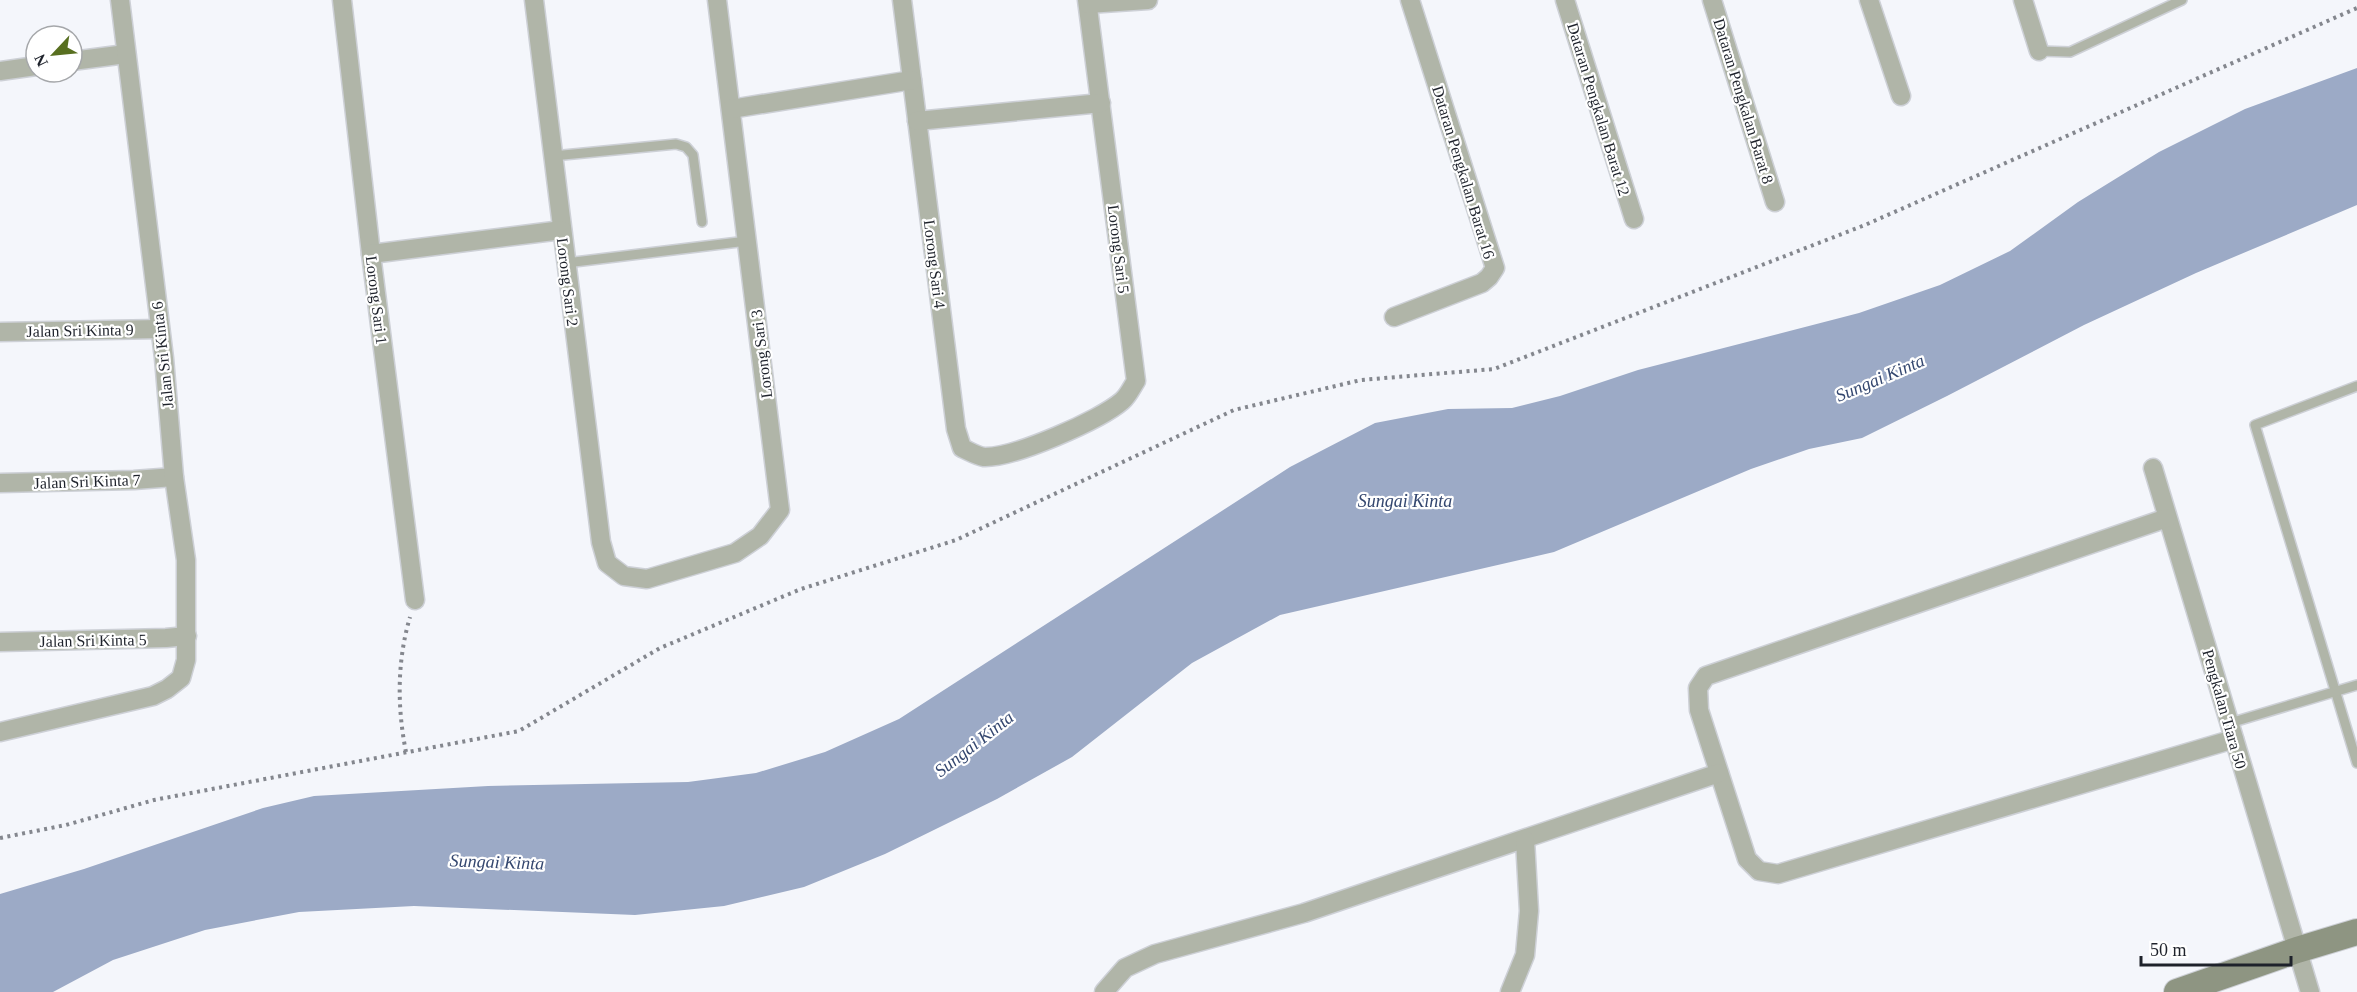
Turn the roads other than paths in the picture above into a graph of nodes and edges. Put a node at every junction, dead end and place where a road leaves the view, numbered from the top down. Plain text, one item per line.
1 (120, 0) edge
2 (342, 0) edge
3 (534, 0) edge
4 (717, 0) edge
5 (902, 0) edge
6 (1148, 0) edge
7 (1410, 0) edge
8 (1565, 0) edge
9 (1712, 0) edge
10 (1869, 0) edge
11 (2022, 0) edge
12 (2181, 0) edge
13 (1088, 2) edge
14 (2039, 51) joint
15 (126, 54) junction
16 (84, 59) edge
17 (24, 67) edge
18 (0, 70) edge
19 (912, 80) junction
20 (1901, 96) dead end
21 (1101, 103) junction
22 (731, 109) junction
23 (917, 121) junction
24 (553, 156) junction
25 (1775, 202) dead end
26 (1634, 219) dead end
27 (702, 222) dead end
28 (562, 230) junction
29 (747, 241) junction
30 (371, 254) junction
31 (566, 263) junction
32 (1394, 317) dead end
33 (159, 329) junction
34 (0, 332) edge
35 (2357, 386) edge
36 (1039, 442) joint
37 (2152, 468) dead end
38 (174, 477) junction
39 (0, 483) edge
40 (2167, 518) junction
41 (607, 563) joint
42 (415, 600) road end
43 (187, 636) junction
44 (0, 642) edge
45 (2357, 685) edge
46 (2335, 693) junction
47 (2232, 731) junction
48 (0, 732) edge
49 (2357, 763) edge
50 (1719, 773) junction
51 (1525, 840) junction
52 (2357, 933) edge
53 (2297, 950) junction
54 (1104, 992) edge
55 (1510, 992) edge
56 (2177, 992) edge
57 (2310, 992) edge

1 - 15 street, Jalan Sri Kinta 6
2 - 30 street, Lorong Sari 1
3 - 24 street, Lorong Sari 2
4 - 22 street, Lorong Sari 3
5 - 19 street, Lorong Sari 4
6 - 13 street
7 - 32 street, Dataran Pengkalan Barat 16
8 - 26 street, Dataran Pengkalan Barat 12
9 - 25 street, Dataran Pengkalan Barat 8
10 - 20 street
11 - 14 street
12 - 14 lane
13 - 21 street, Lorong Sari 5
15 - 16 street
15 - 33 street, Jalan Sri Kinta 6
17 - 18 street
19 - 22 street
19 - 23 street, Lorong Sari 4
21 - 23 street
21 - 36 street, Lorong Sari 5
22 - 29 street, Lorong Sari 3
23 - 36 street, Lorong Sari 4
24 - 27 lane
24 - 28 street, Lorong Sari 2
28 - 30 street
28 - 31 street, Lorong Sari 2
29 - 31 lane
29 - 41 street, Lorong Sari 3
30 - 42 street, Lorong Sari 1
31 - 41 street, Lorong Sari 2
33 - 34 street, Jalan Sri Kinta 9
33 - 38 street, Jalan Sri Kinta 6
35 - 46 lane
37 - 40 street, Pengkalan Tiara 50
38 - 39 street, Jalan Sri Kinta 7
38 - 43 street, Jalan Sri Kinta 6
40 - 47 street, Pengkalan Tiara 50
40 - 50 street
43 - 44 street, Jalan Sri Kinta 5
43 - 48 street, Jalan Sri Kinta 6
45 - 46 lane
46 - 47 lane
46 - 49 lane
47 - 50 street
47 - 53 street, Pengkalan Tiara 50
50 - 51 street
51 - 54 street
51 - 55 street
52 - 53 street
53 - 56 street
53 - 57 street, Pengkalan Tiara 50

